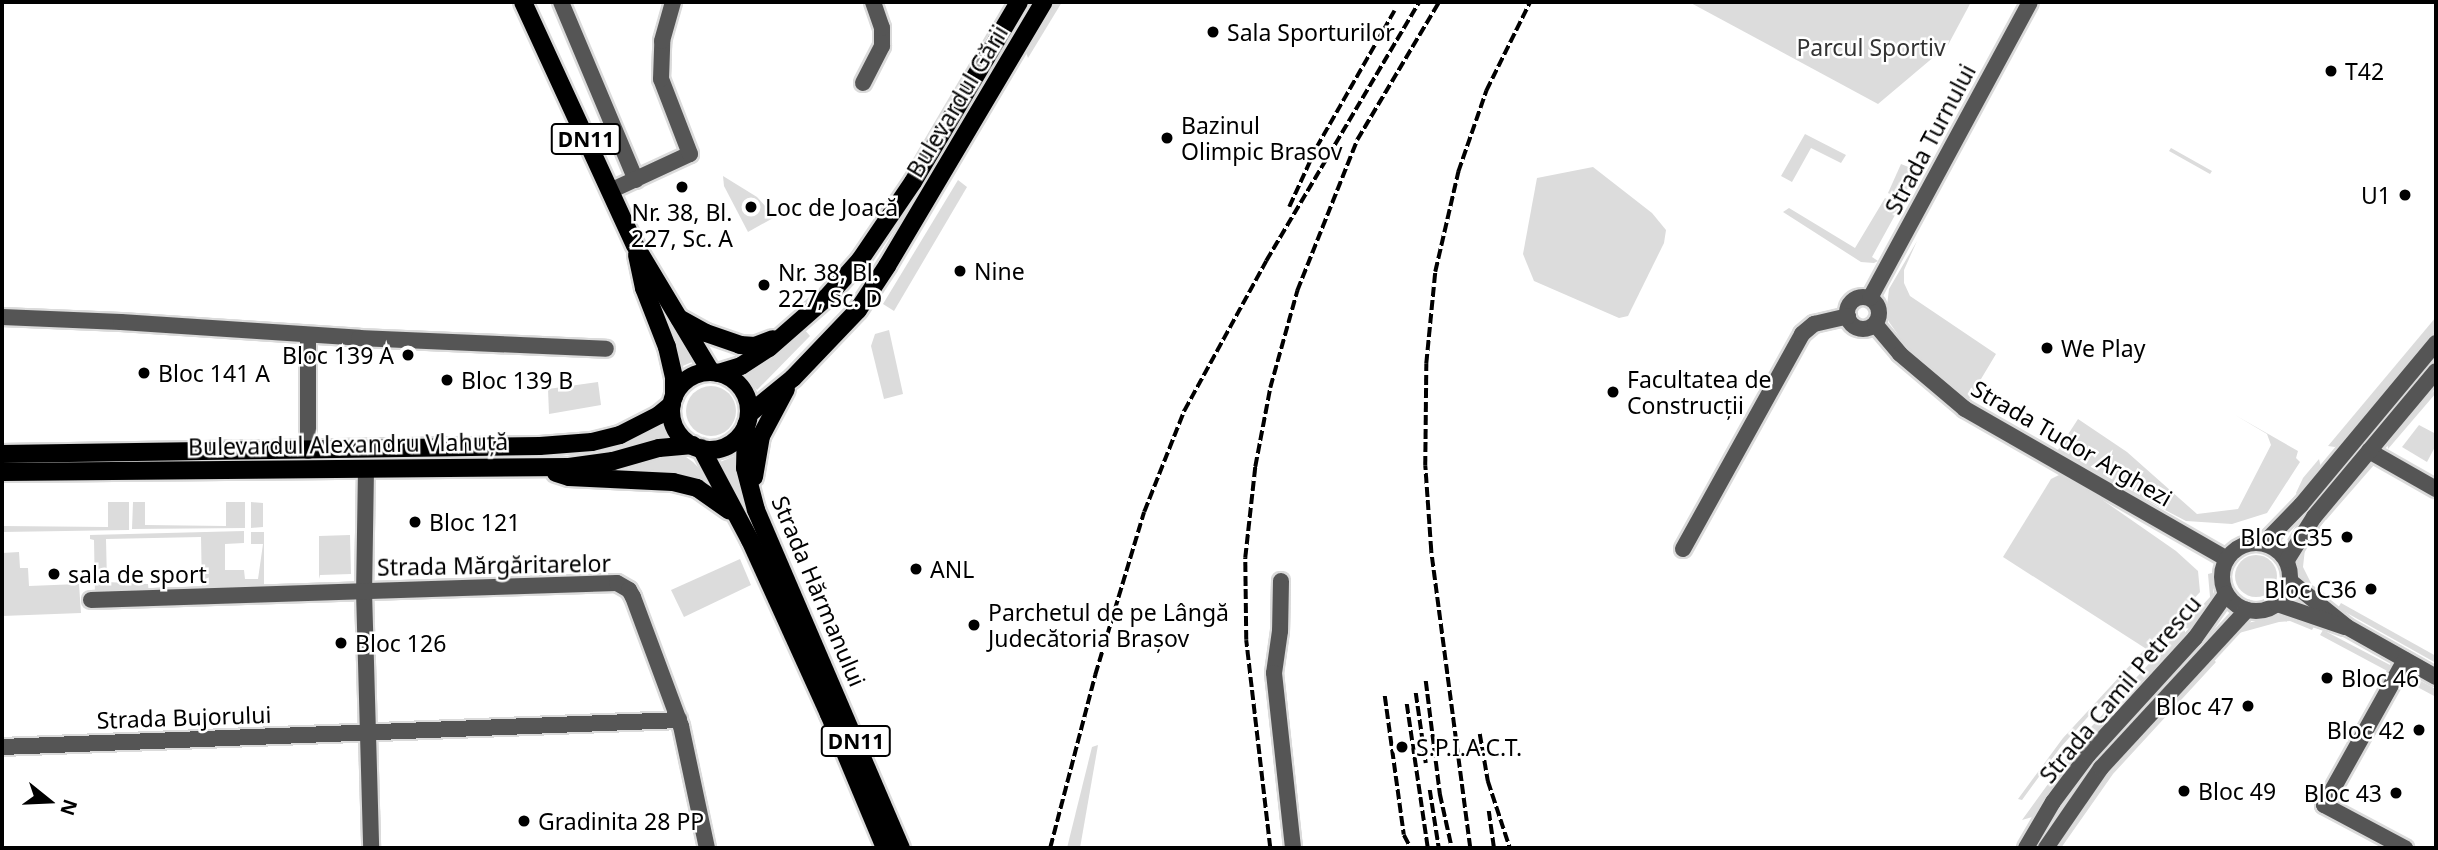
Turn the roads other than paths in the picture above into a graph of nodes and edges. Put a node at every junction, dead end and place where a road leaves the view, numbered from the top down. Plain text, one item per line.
1 (523, 2) edge
2 (561, 2) edge
3 (673, 2) edge
4 (873, 2) edge
5 (1019, 2) edge
6 (1044, 2) edge
7 (2030, 2) edge
8 (863, 83) dead end
9 (636, 180) junction
10 (610, 191) junction
11 (635, 245) junction
12 (1870, 298) junction
13 (676, 316) junction
14 (1848, 316) junction
15 (2, 317) edge
16 (1875, 324) junction
17 (786, 334) junction
18 (308, 335) junction
19 (2436, 342) edge
20 (606, 349) dead end
21 (2436, 371) edge
22 (714, 372) junction
23 (793, 378) junction
24 (673, 401) junction
25 (748, 419) junction
26 (697, 447) junction
27 (308, 451) junction
28 (2369, 452) junction
29 (2, 454) edge
30 (539, 467) junction
31 (366, 469) junction
32 (2, 472) edge
33 (2436, 489) edge
34 (752, 494) junction
35 (743, 525) junction
36 (2264, 543) junction
37 (1682, 549) dead end
38 (2227, 559) junction
39 (2287, 561) junction
40 (1281, 581) dead end
41 (2290, 581) junction
42 (364, 591) junction
43 (2226, 594) junction
44 (91, 600) dead end
45 (2277, 604) junction
46 (2247, 610) junction
47 (2347, 627) junction
48 (2405, 660) junction
49 (2436, 677) edge
50 (679, 720) junction
51 (368, 733) junction
52 (2, 747) edge
53 (371, 848) edge
54 (707, 848) edge
55 (884, 848) edge
56 (901, 848) edge
57 (1293, 848) edge
58 (2026, 848) edge
59 (2046, 848) edge
60 (2405, 848) edge

1 - 10 main road, DN11
2 - 9 street
3 - 9 street
4 - 8 street
5 - 17 main road, Bulevardul Gării
6 - 23 main road, Bulevardul Gării
7 - 12 street, Strada Turnului
9 - 10 street
10 - 11 main road, DN11
11 - 13 main road, DN11
11 - 24 main road, DN11
12 - 14 street
12 - 16 street
13 - 17 main road
13 - 22 main road, DN11
14 - 16 street
14 - 37 street
15 - 18 street
16 - 38 street, Strada Tudor Arghezi
17 - 22 main road, Bulevardul Gării
18 - 20 street
18 - 27 street
19 - 36 street
21 - 28 street
22 - 24 main road
22 - 25 main road
23 - 25 main road, Bulevardul Gării
23 - 34 main road
24 - 26 main road
24 - 27 main road, Bulevardul Alexandru Vlahuță
25 - 26 main road
25 - 34 main road, Strada Hărmanului / DN11
26 - 30 main road, Bulevardul Alexandru Vlahuță
26 - 35 main road, Strada Hărmanului / DN11
27 - 29 main road, Bulevardul Alexandru Vlahuță
28 - 33 street
28 - 39 street
30 - 31 main road, Bulevardul Alexandru Vlahuță
30 - 35 main road
31 - 32 main road, Bulevardul Alexandru Vlahuță
31 - 42 street, Strada Mărgăritarelor
34 - 56 main road, Strada Hărmanului / DN11
35 - 55 main road, Strada Hărmanului / DN11
36 - 38 street
36 - 39 street
38 - 43 street, Strada Camil Petrescu
39 - 41 street
40 - 57 street
41 - 45 street
41 - 47 street
42 - 44 street, Strada Mărgăritarelor
42 - 50 street, Strada Mărgăritarelor
42 - 51 street, Strada Mărgăritarelor
43 - 46 street, Strada Camil Petrescu
43 - 58 street, Strada Camil Petrescu
45 - 46 street
45 - 47 street
46 - 59 street, Strada Camil Petrescu
47 - 48 street
48 - 49 street
48 - 60 street
50 - 51 street, Strada Bujorului
50 - 54 street
51 - 52 street, Strada Bujorului
51 - 53 street

